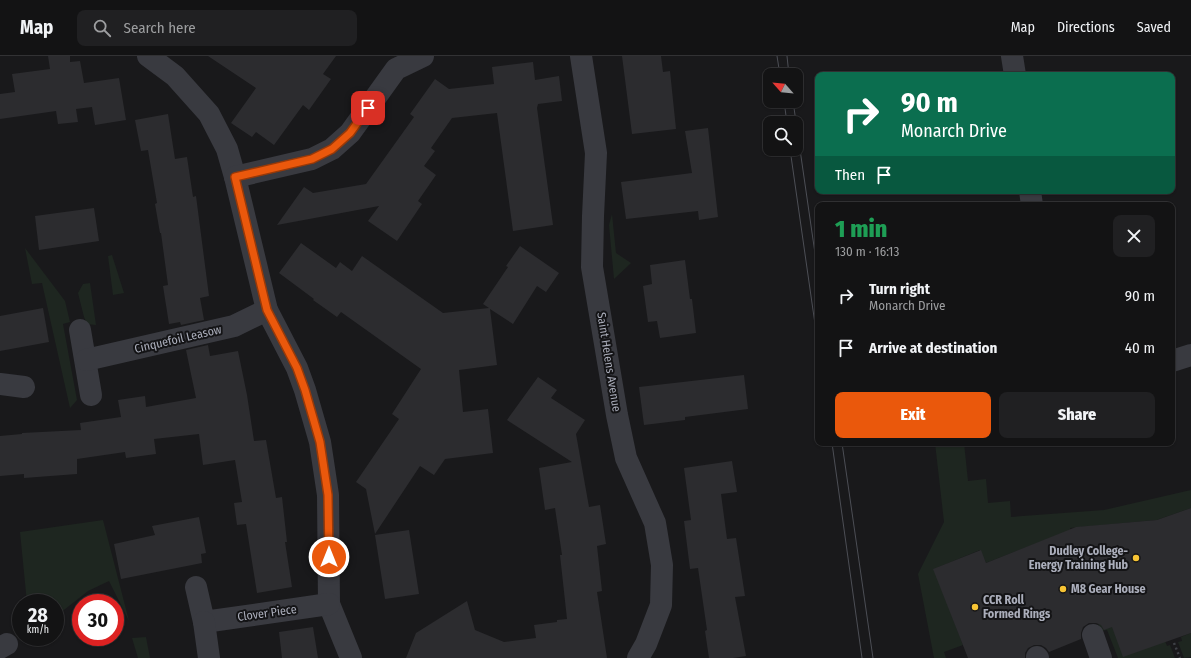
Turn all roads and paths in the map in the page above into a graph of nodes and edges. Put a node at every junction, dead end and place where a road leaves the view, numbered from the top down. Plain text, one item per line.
1 (148, 56) edge
2 (423, 56) edge
3 (581, 56) edge
4 (1012, 56) edge
5 (390, 63) edge
6 (1015, 72) edge
7 (235, 177) junction
8 (267, 310) junction
9 (80, 330) dead end
10 (1191, 355) edge
11 (86, 360) junction
12 (1175, 360) edge
13 (0, 384) edge
14 (24, 386) dead end
15 (91, 395) dead end
16 (196, 587) dead end
17 (329, 604) junction
18 (204, 622) junction
19 (1093, 634) dead end
20 (1174, 643) dead end
21 (209, 658) edge
22 (352, 658) edge
23 (638, 658) edge
24 (1101, 658) edge
25 (1180, 658) edge

1 - 7 street
2 - 5 street
3 - 23 street, Saint Helens Avenue
4 - 6 street
5 - 7 street
7 - 8 street
8 - 11 street, Cinquefoil Leasow
8 - 17 street
9 - 11 street
10 - 12 street
11 - 15 street
13 - 14 street
16 - 18 street
17 - 18 street, Clover Piece
17 - 22 street
18 - 21 street
19 - 24 street
20 - 25 path

